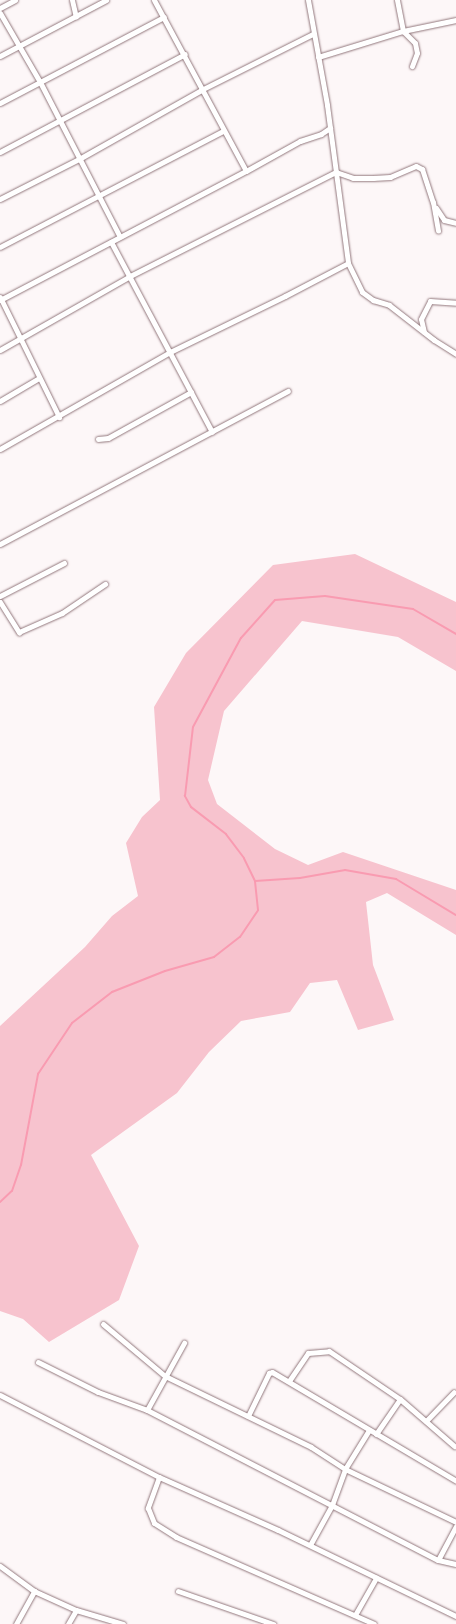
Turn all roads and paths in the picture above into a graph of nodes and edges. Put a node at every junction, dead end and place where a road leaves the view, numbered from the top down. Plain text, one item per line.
1 (16, 0) edge
2 (72, 0) edge
3 (106, 0) edge
4 (154, 0) edge
5 (308, 0) edge
6 (397, 0) edge
7 (0, 8) edge
8 (0, 13) edge
9 (76, 17) junction
10 (164, 18) junction
11 (456, 20) edge
12 (403, 31) junction
13 (313, 34) junction
14 (19, 46) junction
15 (185, 54) junction
16 (0, 56) edge
17 (318, 57) junction
18 (412, 66) dead end
19 (40, 82) junction
20 (203, 89) junction
21 (0, 103) edge
22 (59, 119) junction
23 (330, 128) junction
24 (223, 131) junction
25 (0, 152) edge
26 (79, 159) junction
27 (246, 171) junction
28 (336, 172) junction
29 (98, 196) junction
30 (0, 199) edge
31 (433, 202) junction
32 (456, 224) edge
33 (438, 231) dead end
34 (120, 237) junction
35 (111, 242) junction
36 (0, 248) edge
37 (348, 262) junction
38 (130, 276) junction
39 (0, 298) edge
40 (456, 303) edge
41 (424, 332) junction
42 (20, 339) junction
43 (0, 350) edge
44 (170, 352) junction
45 (456, 354) edge
46 (39, 378) junction
47 (288, 391) dead end
48 (191, 392) junction
49 (0, 400) edge
50 (59, 417) junction
51 (212, 432) junction
52 (98, 439) dead end
53 (1, 449) edge
54 (0, 544) edge
55 (64, 563) dead end
56 (106, 584) dead end
57 (0, 596) edge
58 (0, 602) edge
59 (103, 1324) dead end
60 (184, 1343) dead end
61 (38, 1362) dead end
62 (165, 1376) junction
63 (290, 1382) junction
64 (454, 1392) dead end
65 (0, 1395) edge
66 (400, 1399) junction
67 (147, 1410) junction
68 (248, 1416) junction
69 (426, 1421) junction
70 (369, 1430) junction
71 (376, 1434) junction
72 (454, 1446) dead end
73 (346, 1469) junction
74 (160, 1476) junction
75 (456, 1482) edge
76 (332, 1505) junction
77 (456, 1522) edge
78 (456, 1526) edge
79 (310, 1545) junction
80 (438, 1560) junction
81 (456, 1564) edge
82 (0, 1566) edge
83 (376, 1578) junction
84 (34, 1591) junction
85 (178, 1591) dead end
86 (76, 1610) junction
87 (355, 1615) junction
88 (456, 1616) edge
89 (16, 1624) edge
90 (68, 1624) edge
91 (123, 1624) edge
92 (273, 1624) edge
93 (374, 1624) edge

1 - 7 street
2 - 9 street
3 - 9 street
4 - 10 street
5 - 13 street
6 - 12 street
8 - 14 street
9 - 14 street
10 - 15 street
10 - 19 street
11 - 12 street
12 - 17 street
12 - 18 street
13 - 17 street
13 - 20 street
14 - 16 street
14 - 19 street
15 - 20 street
15 - 22 street
17 - 23 street
19 - 21 street
19 - 22 street
20 - 24 street
20 - 26 street
22 - 25 street
22 - 26 street
23 - 27 street
23 - 28 street
24 - 27 street
24 - 29 street
26 - 29 street
26 - 30 street
27 - 34 street
28 - 31 street
28 - 37 street
28 - 38 street
29 - 34 street
29 - 36 street
31 - 32 street
31 - 33 street
34 - 35 street
35 - 38 street
35 - 39 street
37 - 41 street
37 - 44 street
38 - 42 street
38 - 44 street
39 - 42 street
40 - 41 street
41 - 45 street
42 - 43 street
42 - 46 street
44 - 48 street
44 - 50 street
46 - 49 street
46 - 50 street
47 - 51 street
48 - 51 street
48 - 52 street
50 - 53 street
51 - 54 street
55 - 57 street
56 - 58 street
59 - 62 street
60 - 62 street
61 - 67 street
62 - 67 street
62 - 68 street
63 - 66 street
63 - 68 street
63 - 70 street
64 - 69 street
65 - 74 street
66 - 69 street
66 - 71 street
67 - 76 street
68 - 73 street
69 - 72 street
70 - 71 street
70 - 73 street
71 - 75 street
73 - 76 street
73 - 77 street
74 - 79 street
74 - 87 street
76 - 79 street
76 - 80 street
78 - 80 street
79 - 83 street
80 - 81 street
82 - 84 street
83 - 87 street
83 - 88 street
84 - 86 street
84 - 89 street
85 - 92 street
86 - 90 street
86 - 91 street
87 - 93 street

